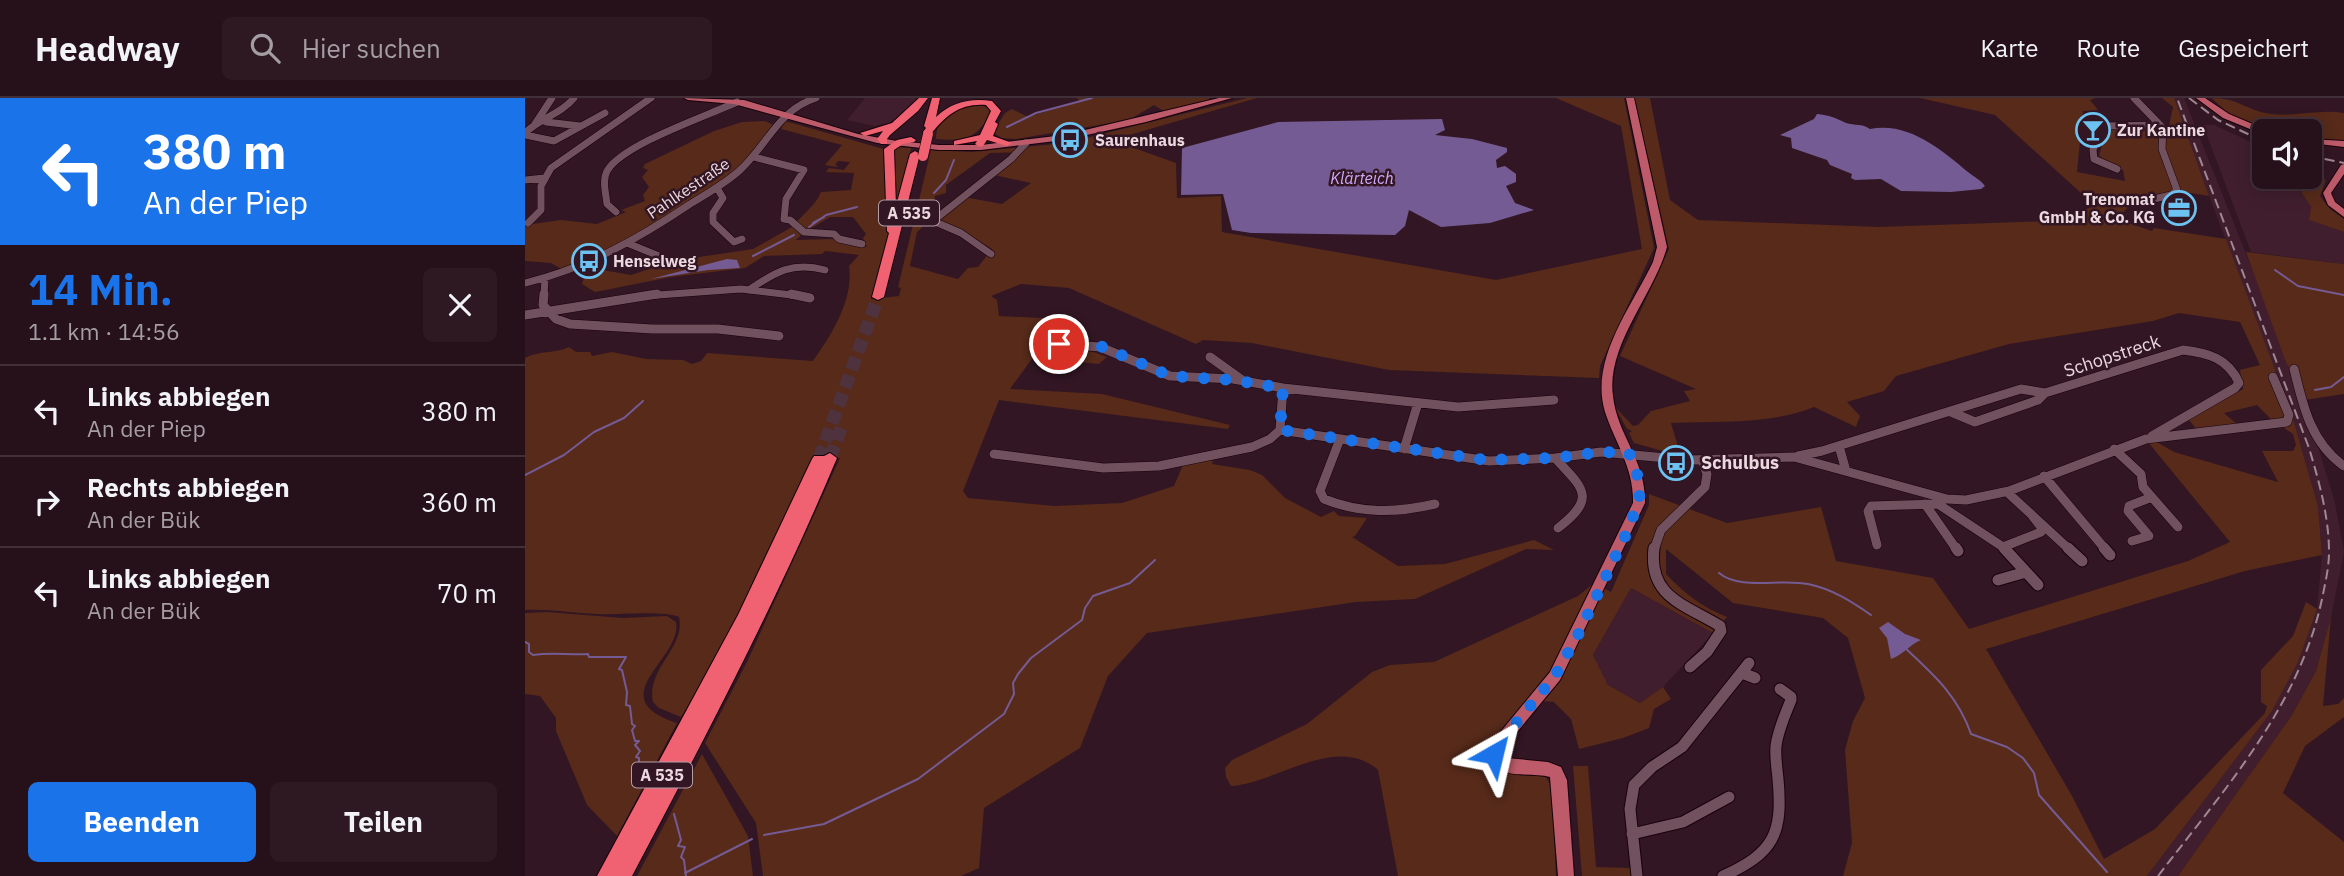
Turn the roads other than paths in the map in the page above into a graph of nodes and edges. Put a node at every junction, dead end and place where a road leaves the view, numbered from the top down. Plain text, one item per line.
1 (552, 98) edge
2 (574, 98) edge
3 (652, 98) edge
4 (688, 98) edge
5 (816, 98) edge
6 (926, 98) edge
7 (936, 98) edge
8 (980, 98) edge
9 (1228, 98) edge
10 (1630, 98) edge
11 (2134, 98) edge
12 (2200, 98) edge
13 (737, 102) junction
14 (605, 113) dead end
15 (785, 113) junction
16 (539, 123) junction
17 (899, 123) junction
18 (2160, 125) junction
19 (580, 126) junction
20 (2252, 127) edge
21 (925, 133) junction
22 (525, 134) edge
23 (863, 135) junction
24 (911, 141) joint
25 (985, 141) junction
26 (2322, 142) edge
27 (888, 143) junction
28 (1007, 143) joint
29 (1026, 143) junction
30 (2330, 143) junction
31 (2344, 144) edge
32 (961, 146) junction
33 (919, 155) junction
34 (754, 157) junction
35 (2344, 160) edge
36 (2344, 167) edge
37 (2117, 169) dead end
38 (544, 178) junction
39 (525, 180) edge
40 (717, 188) junction
41 (2141, 202) dead end
42 (617, 212) dead end
43 (2344, 214) edge
44 (528, 223) dead end
45 (742, 239) dead end
46 (894, 241) junction
47 (627, 243) junction
48 (862, 244) dead end
49 (991, 254) dead end
50 (659, 256) dead end
51 (825, 270) dead end
52 (545, 278) junction
53 (525, 283) edge
54 (749, 290) junction
55 (810, 298) dead end
56 (548, 312) junction
57 (525, 315) edge
58 (779, 336) dead end
59 (1059, 344) dead end
60 (1210, 356) dead end
61 (1223, 366) junction
62 (2294, 369) dead end
63 (1208, 377) junction
64 (2273, 377) dead end
65 (1243, 381) junction
66 (1283, 388) junction
67 (2045, 393) junction
68 (1554, 400) dead end
69 (1418, 403) junction
70 (1951, 412) junction
71 (1280, 430) junction
72 (2152, 436) junction
73 (1340, 439) junction
74 (1839, 446) junction
75 (1404, 449) junction
76 (2113, 449) junction
77 (1629, 453) junction
78 (994, 454) dead end
79 (1794, 457) junction
80 (1555, 458) junction
81 (825, 459) tunnel mouth
82 (1702, 460) junction
83 (2344, 466) edge
84 (1846, 471) junction
85 (2044, 476) junction
86 (2007, 492) junction
87 (2152, 497) junction
88 (1940, 501) junction
89 (1435, 504) dead end
90 (1925, 504) junction
91 (2031, 514) junction
92 (1558, 527) dead end
93 (2178, 527) dead end
94 (2132, 541) dead end
95 (1877, 545) dead end
96 (2003, 547) junction
97 (1958, 551) dead end
98 (2110, 555) dead end
99 (2082, 561) dead end
100 (2026, 572) junction
101 (1998, 580) dead end
102 (2038, 585) dead end
103 (1690, 667) dead end
104 (724, 674) junction
105 (1755, 678) dead end
106 (1780, 689) dead end
107 (1729, 797) dead end
108 (1632, 834) junction
109 (607, 876) edge
110 (622, 876) edge
111 (1566, 876) edge
112 (1637, 876) edge
113 (1723, 876) edge

1 - 16 street
2 - 16 street
3 - 38 street
4 - 13 main road
5 - 15 street
6 - 17 highway
6 - 21 highway, A 535
7 - 21 highway, A 535
8 - 25 highway
9 - 29 main road
10 - 77 main road
11 - 18 street
12 - 20 main road
13 - 15 main road
13 - 42 street
14 - 19 street
15 - 23 main road
15 - 34 street, Pahlkestraße
16 - 19 street
16 - 22 street
17 - 23 highway
17 - 27 highway
18 - 37 street
18 - 41 street
19 - 22 street
21 - 25 highway
21 - 33 highway, A 535, bridge
23 - 27 highway
24 - 27 highway
24 - 32 main road
25 - 28 highway
25 - 29 main road
25 - 32 highway
26 - 30 main road
27 - 32 main road
27 - 46 highway
28 - 29 main road
29 - 49 street
30 - 31 main road
30 - 35 main road
33 - 46 highway, A 535
33 - 46 highway, A 535
34 - 40 street, Pahlkestraße
34 - 48 street
36 - 43 main road
38 - 39 street
38 - 44 street
40 - 45 street
40 - 47 street, Pahlkestraße
47 - 50 street
47 - 52 street, Pahlkestraße
51 - 54 street
52 - 53 street, Pahlkestraße
52 - 56 street
54 - 55 street
54 - 56 street
56 - 57 street
56 - 58 street
59 - 63 street
60 - 61 street
61 - 63 street
61 - 65 street
62 - 83 street
63 - 65 street
64 - 72 street
65 - 66 street
66 - 69 street
66 - 71 street
67 - 70 street, Schopstreck
67 - 70 street, Schopstreck
67 - 72 street, Schopstreck
68 - 69 street
69 - 75 street
70 - 74 street, Schopstreck
71 - 73 street
71 - 78 street
72 - 76 street
73 - 75 street
73 - 89 street
74 - 79 street, Schopstreck
74 - 84 street
75 - 80 street
76 - 85 street
76 - 87 street
77 - 80 street
77 - 82 street
77 - 111 main road
79 - 82 street
79 - 84 street
80 - 92 street
81 - 104 highway, A 535
82 - 103 street
84 - 88 street
85 - 86 street
85 - 98 street
86 - 88 street
86 - 91 street
87 - 93 street
87 - 94 street
88 - 90 street
88 - 96 street
90 - 95 street
90 - 97 street
91 - 96 street
91 - 99 street
96 - 100 street
100 - 101 street
100 - 102 street
104 - 109 highway, A 535
104 - 110 highway, A 535
105 - 108 street
106 - 113 street
107 - 108 street
108 - 112 street

